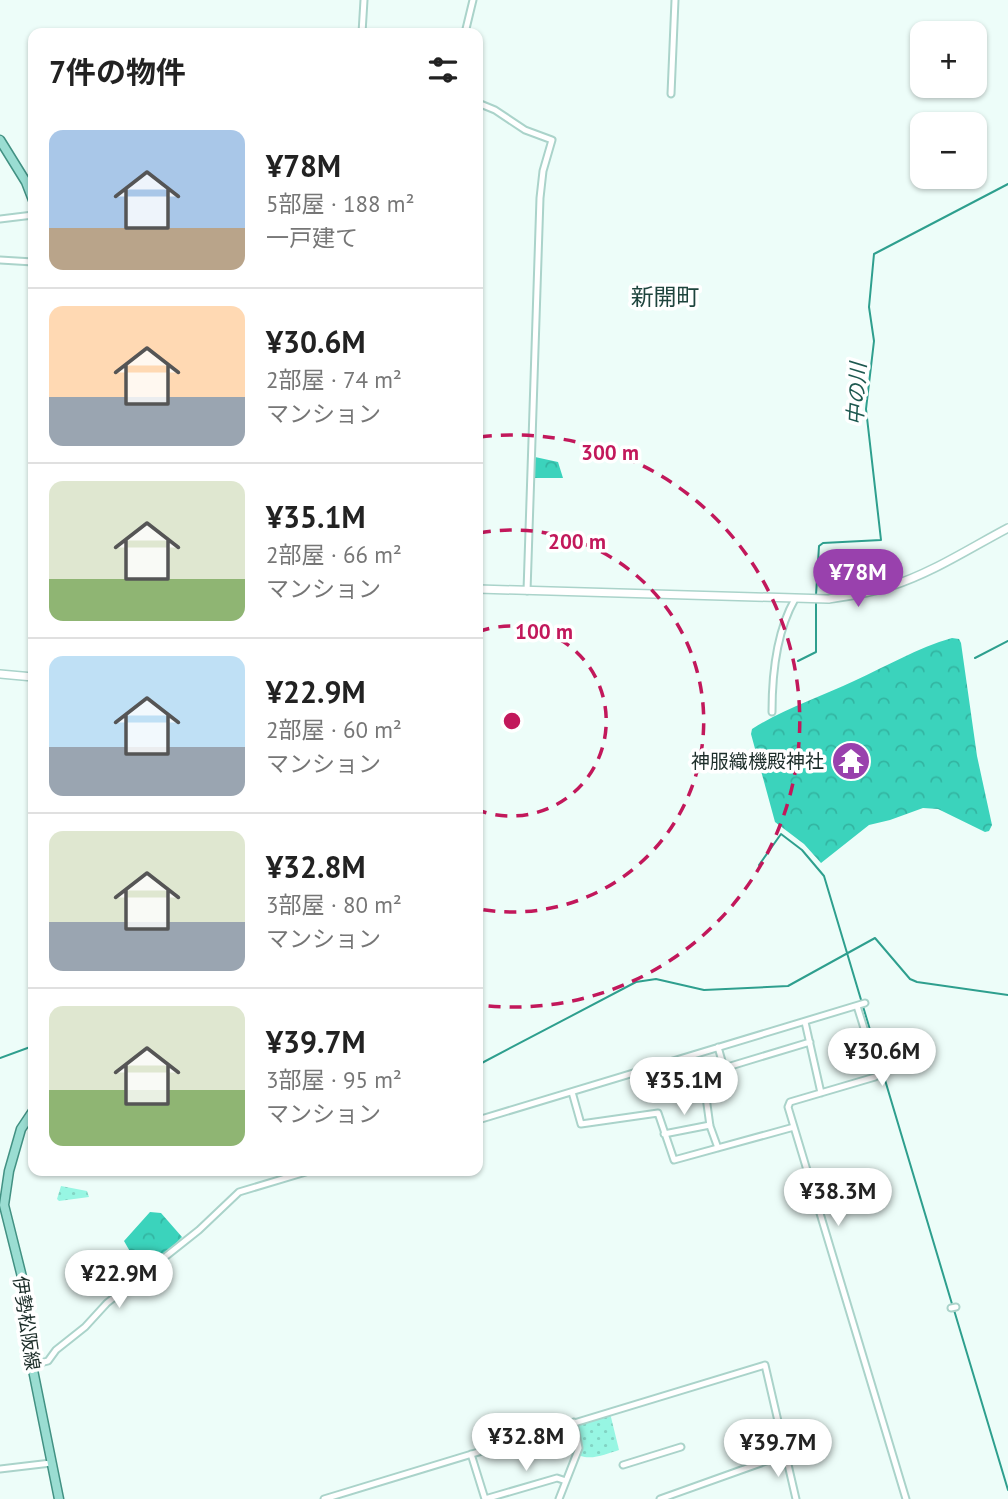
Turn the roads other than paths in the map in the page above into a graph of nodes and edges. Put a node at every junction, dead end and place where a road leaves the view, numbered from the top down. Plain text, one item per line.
1 (363, 0) edge
2 (472, 0) edge
3 (676, 0) edge
4 (362, 28) edge
5 (466, 28) edge
6 (671, 94) dead end
7 (483, 105) edge
8 (0, 140) edge
9 (4, 155) edge
10 (28, 187) edge
11 (28, 216) edge
12 (0, 219) edge
13 (0, 260) edge
14 (28, 262) edge
15 (1008, 528) edge
16 (483, 589) edge
17 (527, 590) junction
18 (795, 599) junction
19 (0, 674) edge
20 (28, 677) edge
21 (772, 712) dead end
22 (805, 1022) junction
23 (810, 1042) junction
24 (719, 1047) junction
25 (724, 1068) junction
26 (572, 1092) junction
27 (821, 1093) junction
28 (28, 1118) edge
29 (483, 1119) edge
30 (710, 1125) junction
31 (794, 1127) junction
32 (664, 1134) junction
33 (718, 1148) junction
34 (292, 1176) edge
35 (32, 1365) junction
36 (574, 1422) junction
37 (681, 1447) dead end
38 (471, 1454) junction
39 (786, 1454) junction
40 (51, 1463) junction
41 (623, 1465) dead end
42 (0, 1469) edge
43 (566, 1481) junction
44 (59, 1499) edge
45 (324, 1499) edge
46 (485, 1499) edge
47 (559, 1499) edge
48 (660, 1499) edge
49 (796, 1499) edge
50 (906, 1499) edge

1 - 4 street
2 - 5 street
3 - 6 street
7 - 17 street
8 - 9 main road
9 - 10 main road
11 - 12 street
13 - 14 street
15 - 18 street
16 - 17 street
17 - 18 street
18 - 21 street
19 - 20 street
22 - 23 street
22 - 24 street
22 - 27 street
23 - 25 street
23 - 27 street
24 - 25 street
24 - 26 street
25 - 30 street
26 - 29 street
26 - 32 street
27 - 31 street
28 - 35 main road, 伊勢松阪線
30 - 32 street
30 - 33 street
31 - 33 street
31 - 50 street
32 - 33 street
34 - 35 street
35 - 40 main road, 伊勢松阪線
36 - 38 street
36 - 39 street
36 - 43 street
37 - 41 street
38 - 45 street
38 - 46 street
39 - 48 street
39 - 49 street
40 - 42 street
40 - 44 main road, 伊勢松阪線
43 - 46 street
43 - 47 street

